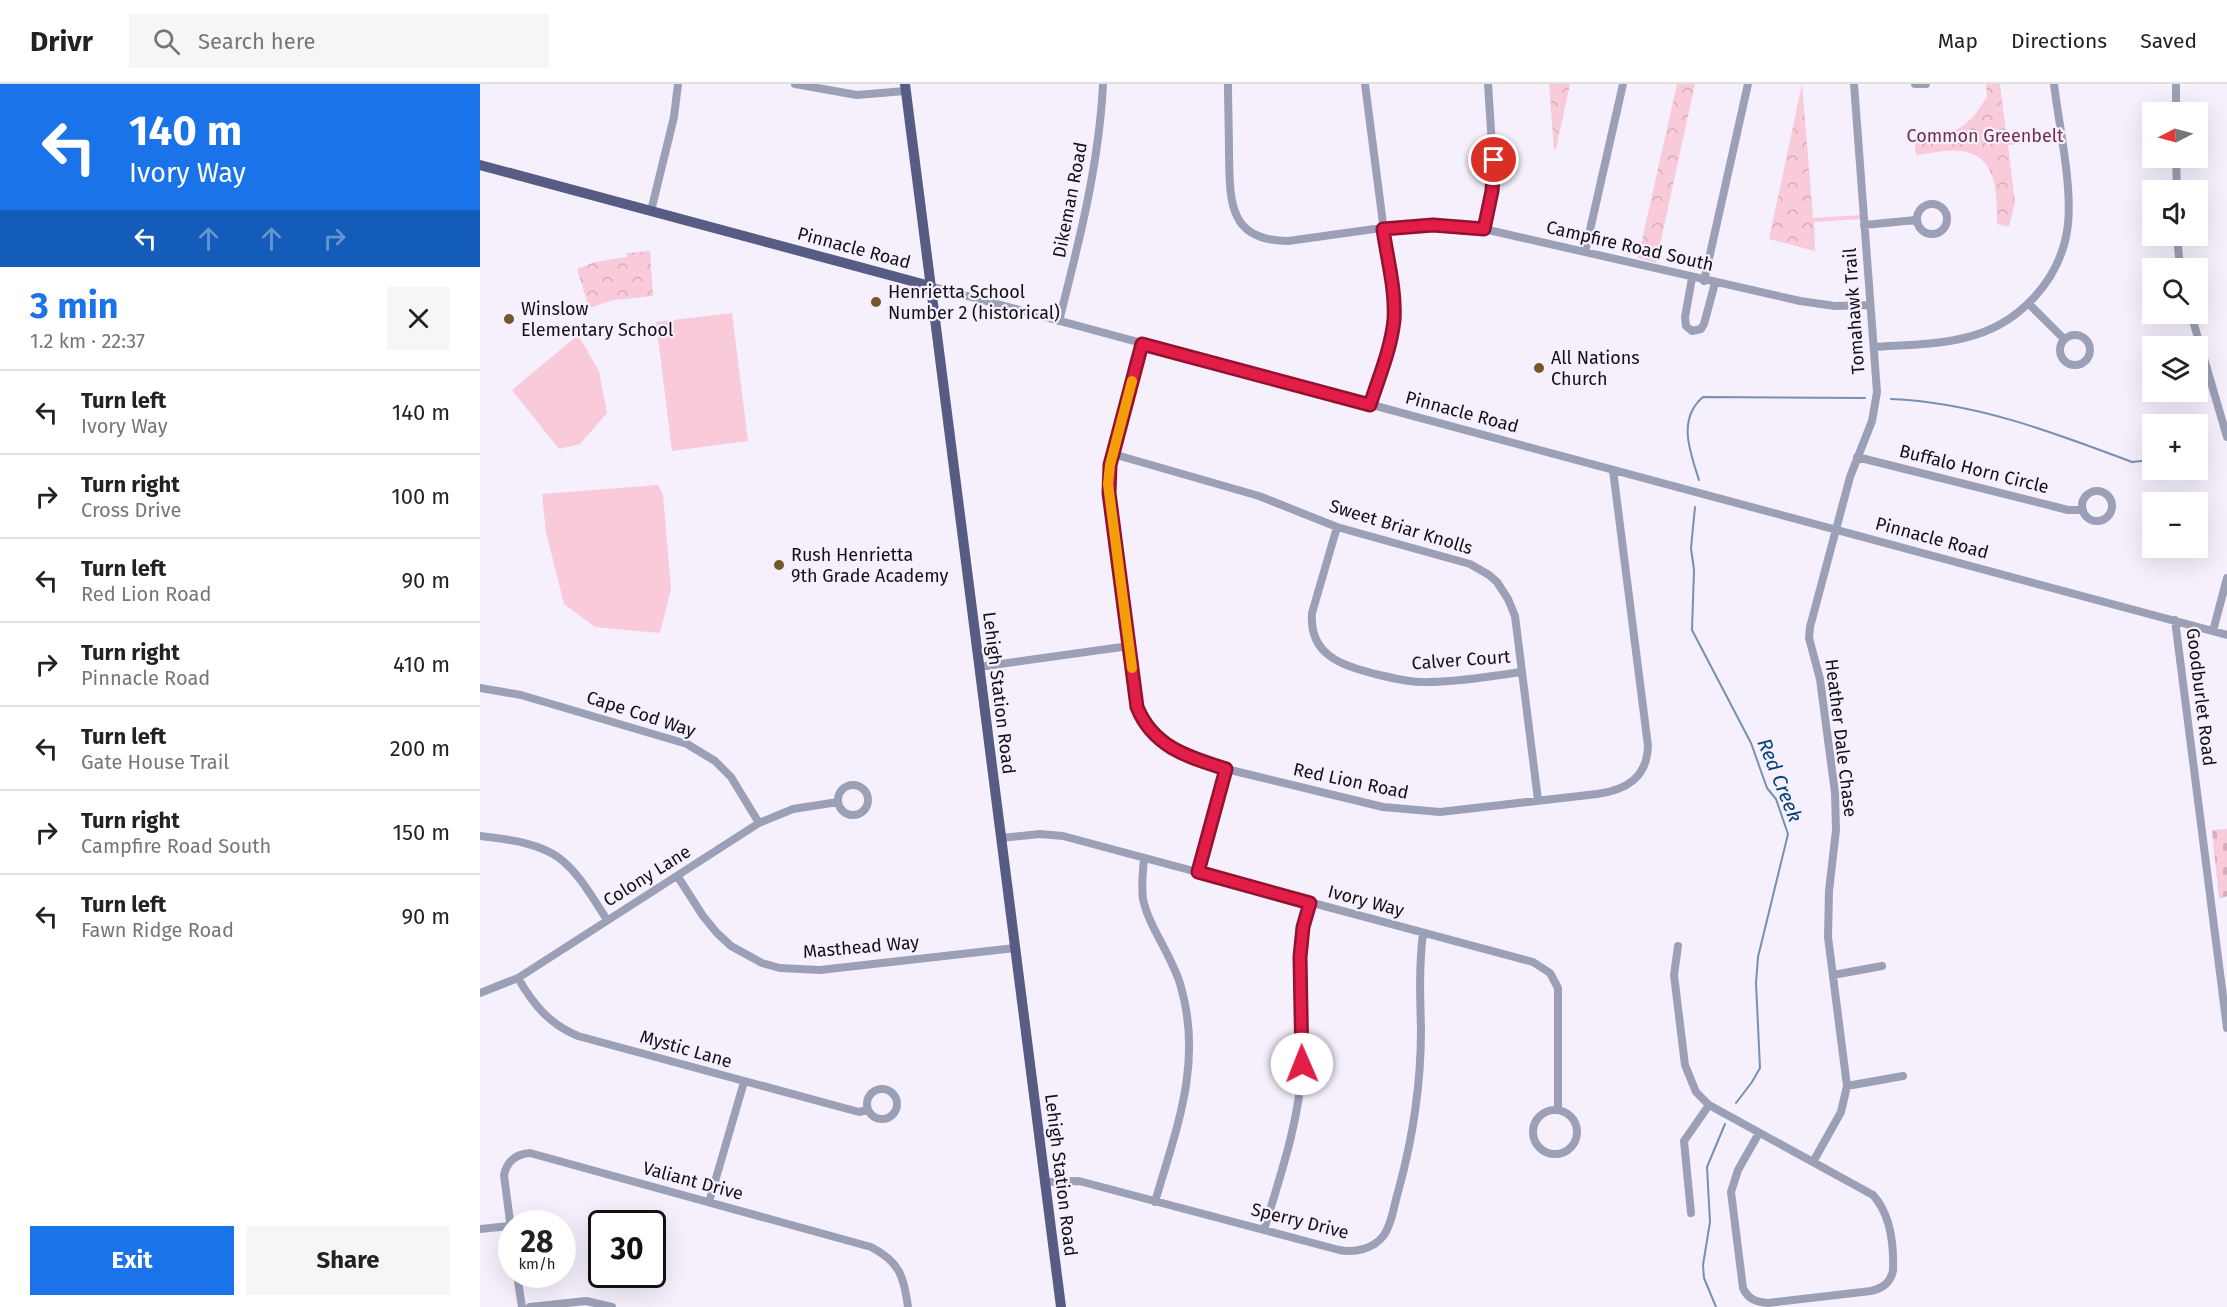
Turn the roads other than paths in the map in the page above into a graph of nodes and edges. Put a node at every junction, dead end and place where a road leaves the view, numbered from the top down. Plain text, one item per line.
1 (678, 84) edge
2 (795, 84) edge
3 (1103, 84) edge
4 (1228, 84) edge
5 (1365, 84) edge
6 (1488, 84) edge
7 (1623, 84) edge
8 (1748, 84) edge
9 (1854, 84) edge
10 (1915, 84) edge
11 (1926, 84) edge
12 (2054, 84) edge
13 (2176, 84) edge
14 (905, 88) edge
15 (2176, 102) edge
16 (480, 165) edge
17 (651, 211) junction
18 (1916, 220) dead end
19 (1864, 225) junction
20 (1383, 229) junction
21 (1484, 229) junction
22 (1585, 252) junction
23 (1692, 278) junction
24 (1704, 281) junction
25 (1715, 283) junction
26 (930, 286) junction
27 (2029, 304) junction
28 (1870, 305) junction
29 (1059, 321) junction
30 (2194, 324) edge
31 (2064, 339) dead end
32 (1142, 344) junction
33 (1874, 347) junction
34 (1370, 405) junction
35 (2227, 437) edge
36 (1113, 454) junction
37 (1857, 457) junction
38 (1612, 470) junction
39 (2083, 510) dead end
40 (1336, 527) junction
41 (1836, 530) junction
42 (2227, 578) edge
43 (2175, 620) junction
44 (2212, 631) junction
45 (2227, 635) edge
46 (1129, 646) junction
47 (979, 667) junction
48 (1522, 672) junction
49 (480, 688) edge
50 (1226, 769) junction
51 (1538, 800) junction
52 (838, 802) dead end
53 (759, 823) junction
54 (480, 836) edge
55 (1001, 838) junction
56 (1144, 858) junction
57 (1198, 872) junction
58 (678, 877) junction
59 (1310, 903) junction
60 (607, 920) junction
61 (1423, 933) junction
62 (1678, 946) dead end
63 (1015, 948) junction
64 (1882, 966) dead end
65 (1833, 975) junction
66 (518, 978) junction
67 (480, 993) edge
68 (2227, 1028) edge
69 (1903, 1076) dead end
70 (744, 1082) junction
71 (1847, 1086) junction
72 (1709, 1105) junction
73 (1558, 1109) junction
74 (868, 1110) dead end
75 (1759, 1133) junction
76 (1813, 1162) junction
77 (1045, 1182) junction
78 (710, 1202) junction
79 (1155, 1202) junction
80 (508, 1210) edge
81 (1691, 1213) dead end
82 (498, 1227) edge
83 (480, 1229) edge
84 (1264, 1230) junction
85 (519, 1288) edge
86 (522, 1307) edge
87 (530, 1307) edge
88 (612, 1307) edge
89 (908, 1307) edge
90 (1061, 1307) edge

1 - 17 street
2 - 14 street
3 - 29 street, Dikeman Road
4 - 20 street, Campfire Road South
5 - 20 street
6 - 21 street
7 - 22 street
8 - 24 street
9 - 19 street, Tomahawk Trail
10 - 11 street
12 - 27 street
13 - 15 street
14 - 26 main road, Lehigh Station Road
16 - 17 main road, Pinnacle Road
17 - 26 main road, Pinnacle Road
18 - 19 street
19 - 28 street, Tomahawk Trail
20 - 21 street, Campfire Road South
20 - 34 street
21 - 22 street, Campfire Road South
22 - 23 street, Campfire Road South
23 - 24 street, Campfire Road South
23 - 25 street
24 - 25 street, Campfire Road South
25 - 28 street, Campfire Road South
26 - 29 street, Pinnacle Road
26 - 47 main road, Lehigh Station Road
27 - 31 street
27 - 33 street
28 - 33 street, Tomahawk Trail
29 - 32 street, Pinnacle Road
30 - 35 street
32 - 34 street, Pinnacle Road
32 - 36 street, Red Lion Road
33 - 37 street, Tomahawk Trail
34 - 38 street, Pinnacle Road
36 - 40 street, Sweet Briar Knolls
36 - 46 street, Red Lion Road
37 - 39 street, Buffalo Horn Circle
37 - 41 street, Tomahawk Trail
38 - 41 street, Pinnacle Road
38 - 51 street, Red Lion Road
40 - 48 street, Sweet Briar Knolls
40 - 48 street, Calver Court
41 - 43 street, Pinnacle Road
41 - 65 street, Heather Dale Chase
42 - 44 street
43 - 44 street, Pinnacle Road
43 - 68 street, Goodburlet Road
44 - 45 street, Pinnacle Road
46 - 47 street
46 - 50 street, Red Lion Road
47 - 55 main road, Lehigh Station Road
48 - 51 street, Sweet Briar Knolls
49 - 53 street, Cape Cod Way
50 - 51 street, Red Lion Road
50 - 57 street
52 - 53 street, Colony Lane
53 - 58 street, Colony Lane
54 - 60 street
55 - 56 street, Ivory Way
55 - 63 main road, Lehigh Station Road
56 - 57 street, Ivory Way
56 - 79 street
57 - 59 street, Ivory Way
58 - 60 street, Colony Lane
58 - 63 street, Masthead Way
59 - 61 street, Ivory Way
59 - 84 street
60 - 66 street, Colony Lane
61 - 73 street, Ivory Way
61 - 84 street, Sperry Drive
62 - 72 street
63 - 77 main road, Lehigh Station Road
64 - 65 street
65 - 71 street, Heather Dale Chase
66 - 67 street, Colony Lane
66 - 70 street, Mystic Lane
69 - 71 street
70 - 74 street, Mystic Lane
70 - 78 street
71 - 76 street, Heather Dale Chase
72 - 75 street
72 - 81 street
73 - 73 street
75 - 76 street
75 - 76 street
77 - 79 street, Sperry Drive
77 - 90 main road, Lehigh Station Road
78 - 80 street, Valiant Drive
78 - 89 street, Valiant Drive
79 - 84 street, Sperry Drive
82 - 83 street
85 - 86 street
87 - 88 street

